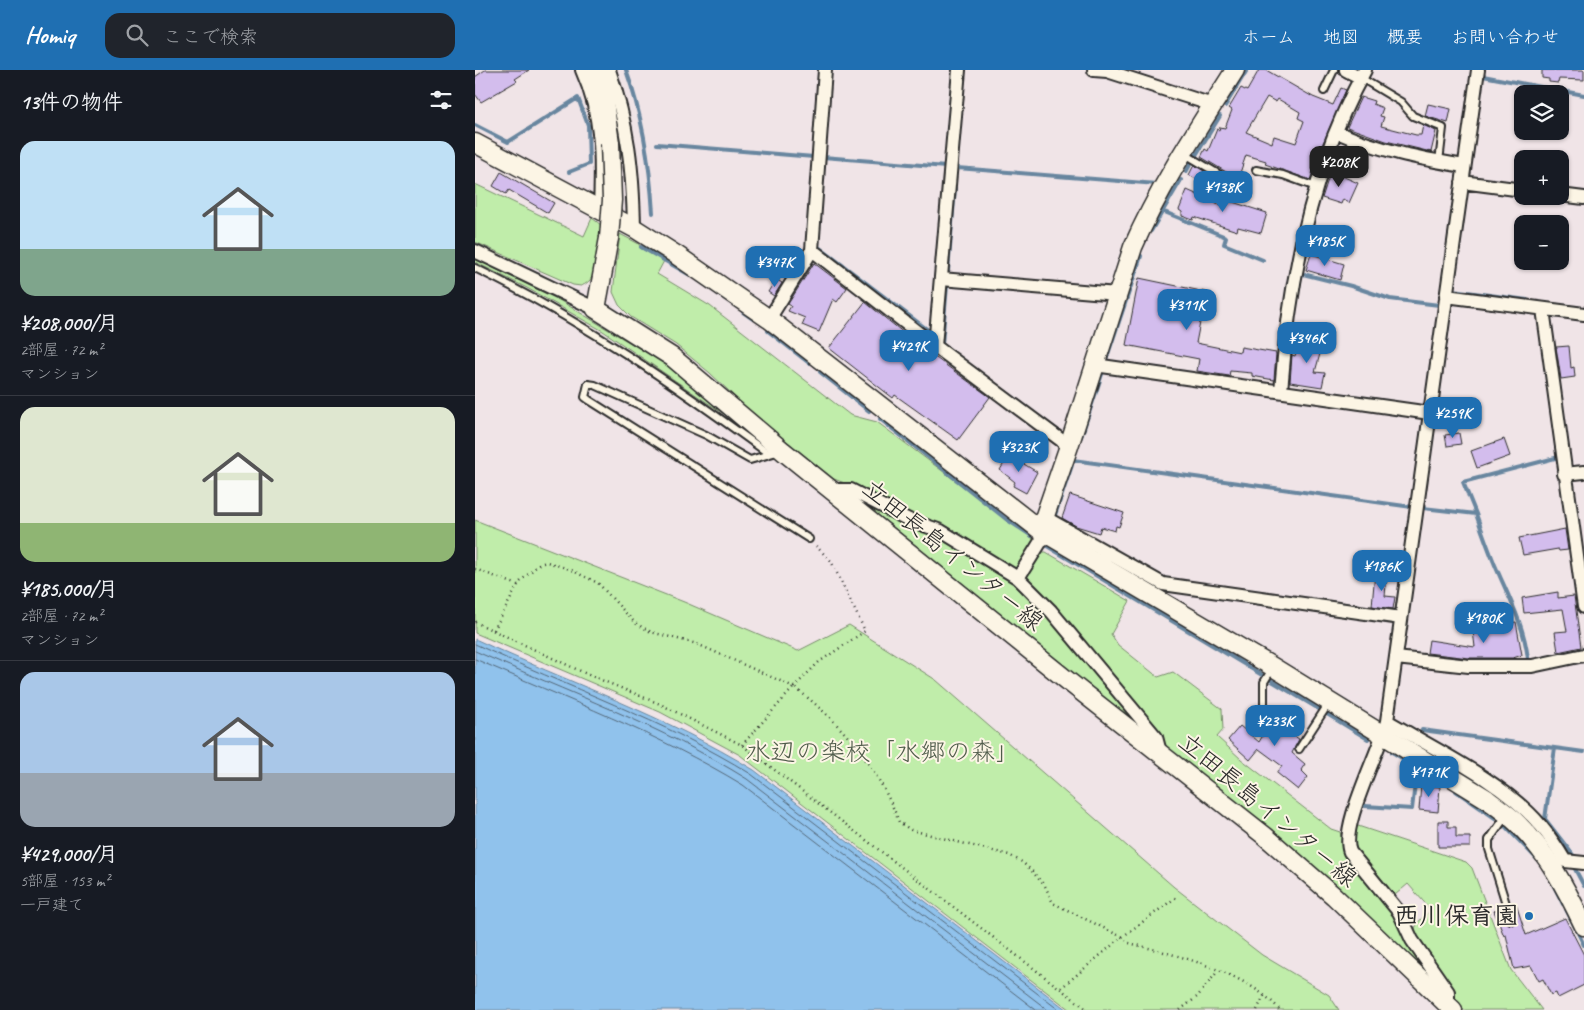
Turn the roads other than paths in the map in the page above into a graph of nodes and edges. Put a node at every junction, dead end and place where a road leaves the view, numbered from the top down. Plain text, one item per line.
1 (582, 70) edge
2 (595, 70) edge
3 (609, 70) edge
4 (825, 70) edge
5 (959, 70) edge
6 (1094, 70) edge
7 (1235, 70) edge
8 (1334, 70) edge
9 (1346, 70) edge
10 (1478, 70) edge
11 (1107, 71) edge
12 (1363, 74) edge
13 (1324, 91) dead end
14 (1213, 105) junction
15 (1337, 132) junction
16 (475, 143) edge
17 (1184, 154) junction
18 (1439, 162) junction
19 (1464, 166) junction
20 (1256, 170) dead end
21 (1227, 179) dead end
22 (1462, 182) junction
23 (1316, 187) junction
24 (1514, 189) edge
25 (1569, 196) edge
26 (1584, 198) edge
27 (600, 210) junction
28 (634, 228) junction
29 (812, 250) junction
30 (475, 251) edge
31 (475, 268) edge
32 (941, 279) junction
33 (1117, 294) junction
34 (1446, 296) junction
35 (596, 308) junction
36 (1543, 309) junction
37 (1584, 314) edge
38 (769, 319) junction
39 (935, 346) junction
40 (1095, 364) junction
41 (1281, 391) junction
42 (1430, 413) junction
43 (1069, 446) junction
44 (776, 452) junction
45 (1584, 472) edge
46 (1564, 474) junction
47 (832, 490) junction
48 (1043, 527) junction
49 (809, 539) road end
50 (1018, 578) junction
51 (1584, 607) edge
52 (1401, 618) junction
53 (1584, 655) edge
54 (1396, 658) junction
55 (1273, 667) junction
56 (1329, 702) junction
57 (1264, 721) dead end
58 (1385, 728) junction
59 (1299, 749) dead end
60 (1160, 752) junction
61 (1507, 814) junction
62 (1584, 863) edge
63 (1511, 920) dead end
64 (1584, 926) edge
65 (1450, 1008) edge

1 - 27 street
2 - 35 street, bridge
3 - 28 street
4 - 29 street
5 - 32 street
6 - 11 street
7 - 14 street
8 - 13 lane
9 - 12 street
10 - 19 street
11 - 14 street
12 - 15 street
12 - 18 lane
14 - 17 street
15 - 18 street
15 - 23 street
16 - 27 street
17 - 21 lane
17 - 33 street
18 - 19 street
19 - 22 street
20 - 23 lane
22 - 24 street
22 - 34 street
23 - 41 street
25 - 26 street
27 - 28 street
28 - 38 street
29 - 38 street
29 - 39 street
30 - 35 street
31 - 44 lane
32 - 33 street
32 - 39 street
33 - 40 street
34 - 36 street
34 - 42 street
35 - 44 street, 立田長島インター線
36 - 37 street
36 - 46 street
38 - 48 street
39 - 43 street
40 - 41 street
40 - 43 street
41 - 42 street
42 - 52 street
43 - 48 street
44 - 47 street, 立田長島インター線
44 - 49 lane
45 - 46 street
46 - 51 street
47 - 50 street
47 - 60 street, 立田長島インター線
48 - 50 street
48 - 52 street
48 - 55 street
50 - 60 street
52 - 54 street
53 - 54 street
54 - 58 street
55 - 56 street
55 - 57 lane
56 - 58 street
56 - 59 lane
58 - 61 street
58 - 62 street
58 - 65 street
60 - 65 street, 立田長島インター線
61 - 63 lane
61 - 64 street

